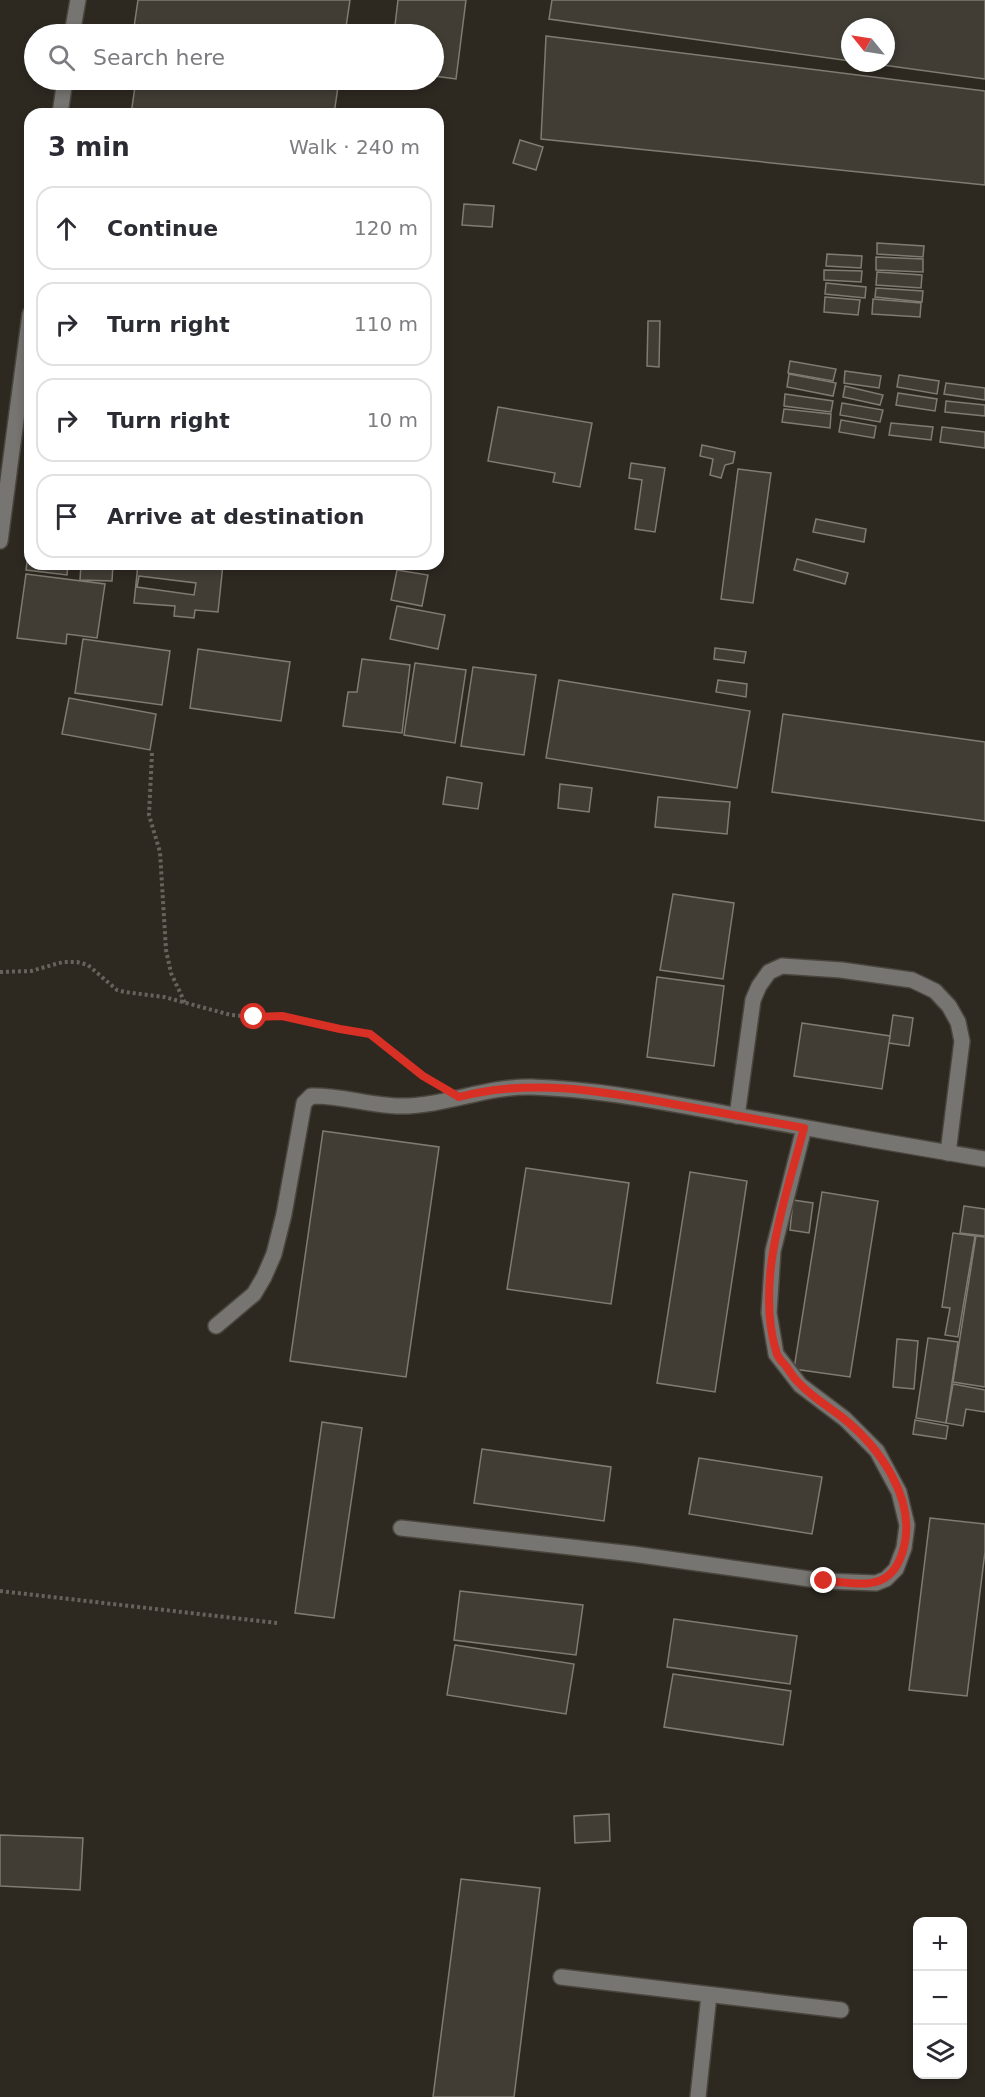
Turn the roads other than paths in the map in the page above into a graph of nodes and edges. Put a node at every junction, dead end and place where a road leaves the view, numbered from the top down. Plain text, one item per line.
1 (78, 0) edge
2 (74, 24) edge
3 (64, 90) edge
4 (61, 108) edge
5 (24, 359) edge
6 (0, 541) edge
7 (737, 1116) junction
8 (804, 1128) junction
9 (948, 1153) junction
10 (985, 1159) edge
11 (216, 1326) dead end
12 (401, 1528) dead end
13 (561, 1977) dead end
14 (709, 1995) junction
15 (841, 2010) dead end
16 (698, 2097) edge

1 - 2 lane
3 - 4 lane
5 - 6 lane
7 - 8 lane
7 - 9 lane
7 - 11 lane
8 - 9 lane
8 - 12 lane
9 - 10 lane
13 - 14 lane
14 - 15 lane
14 - 16 lane

